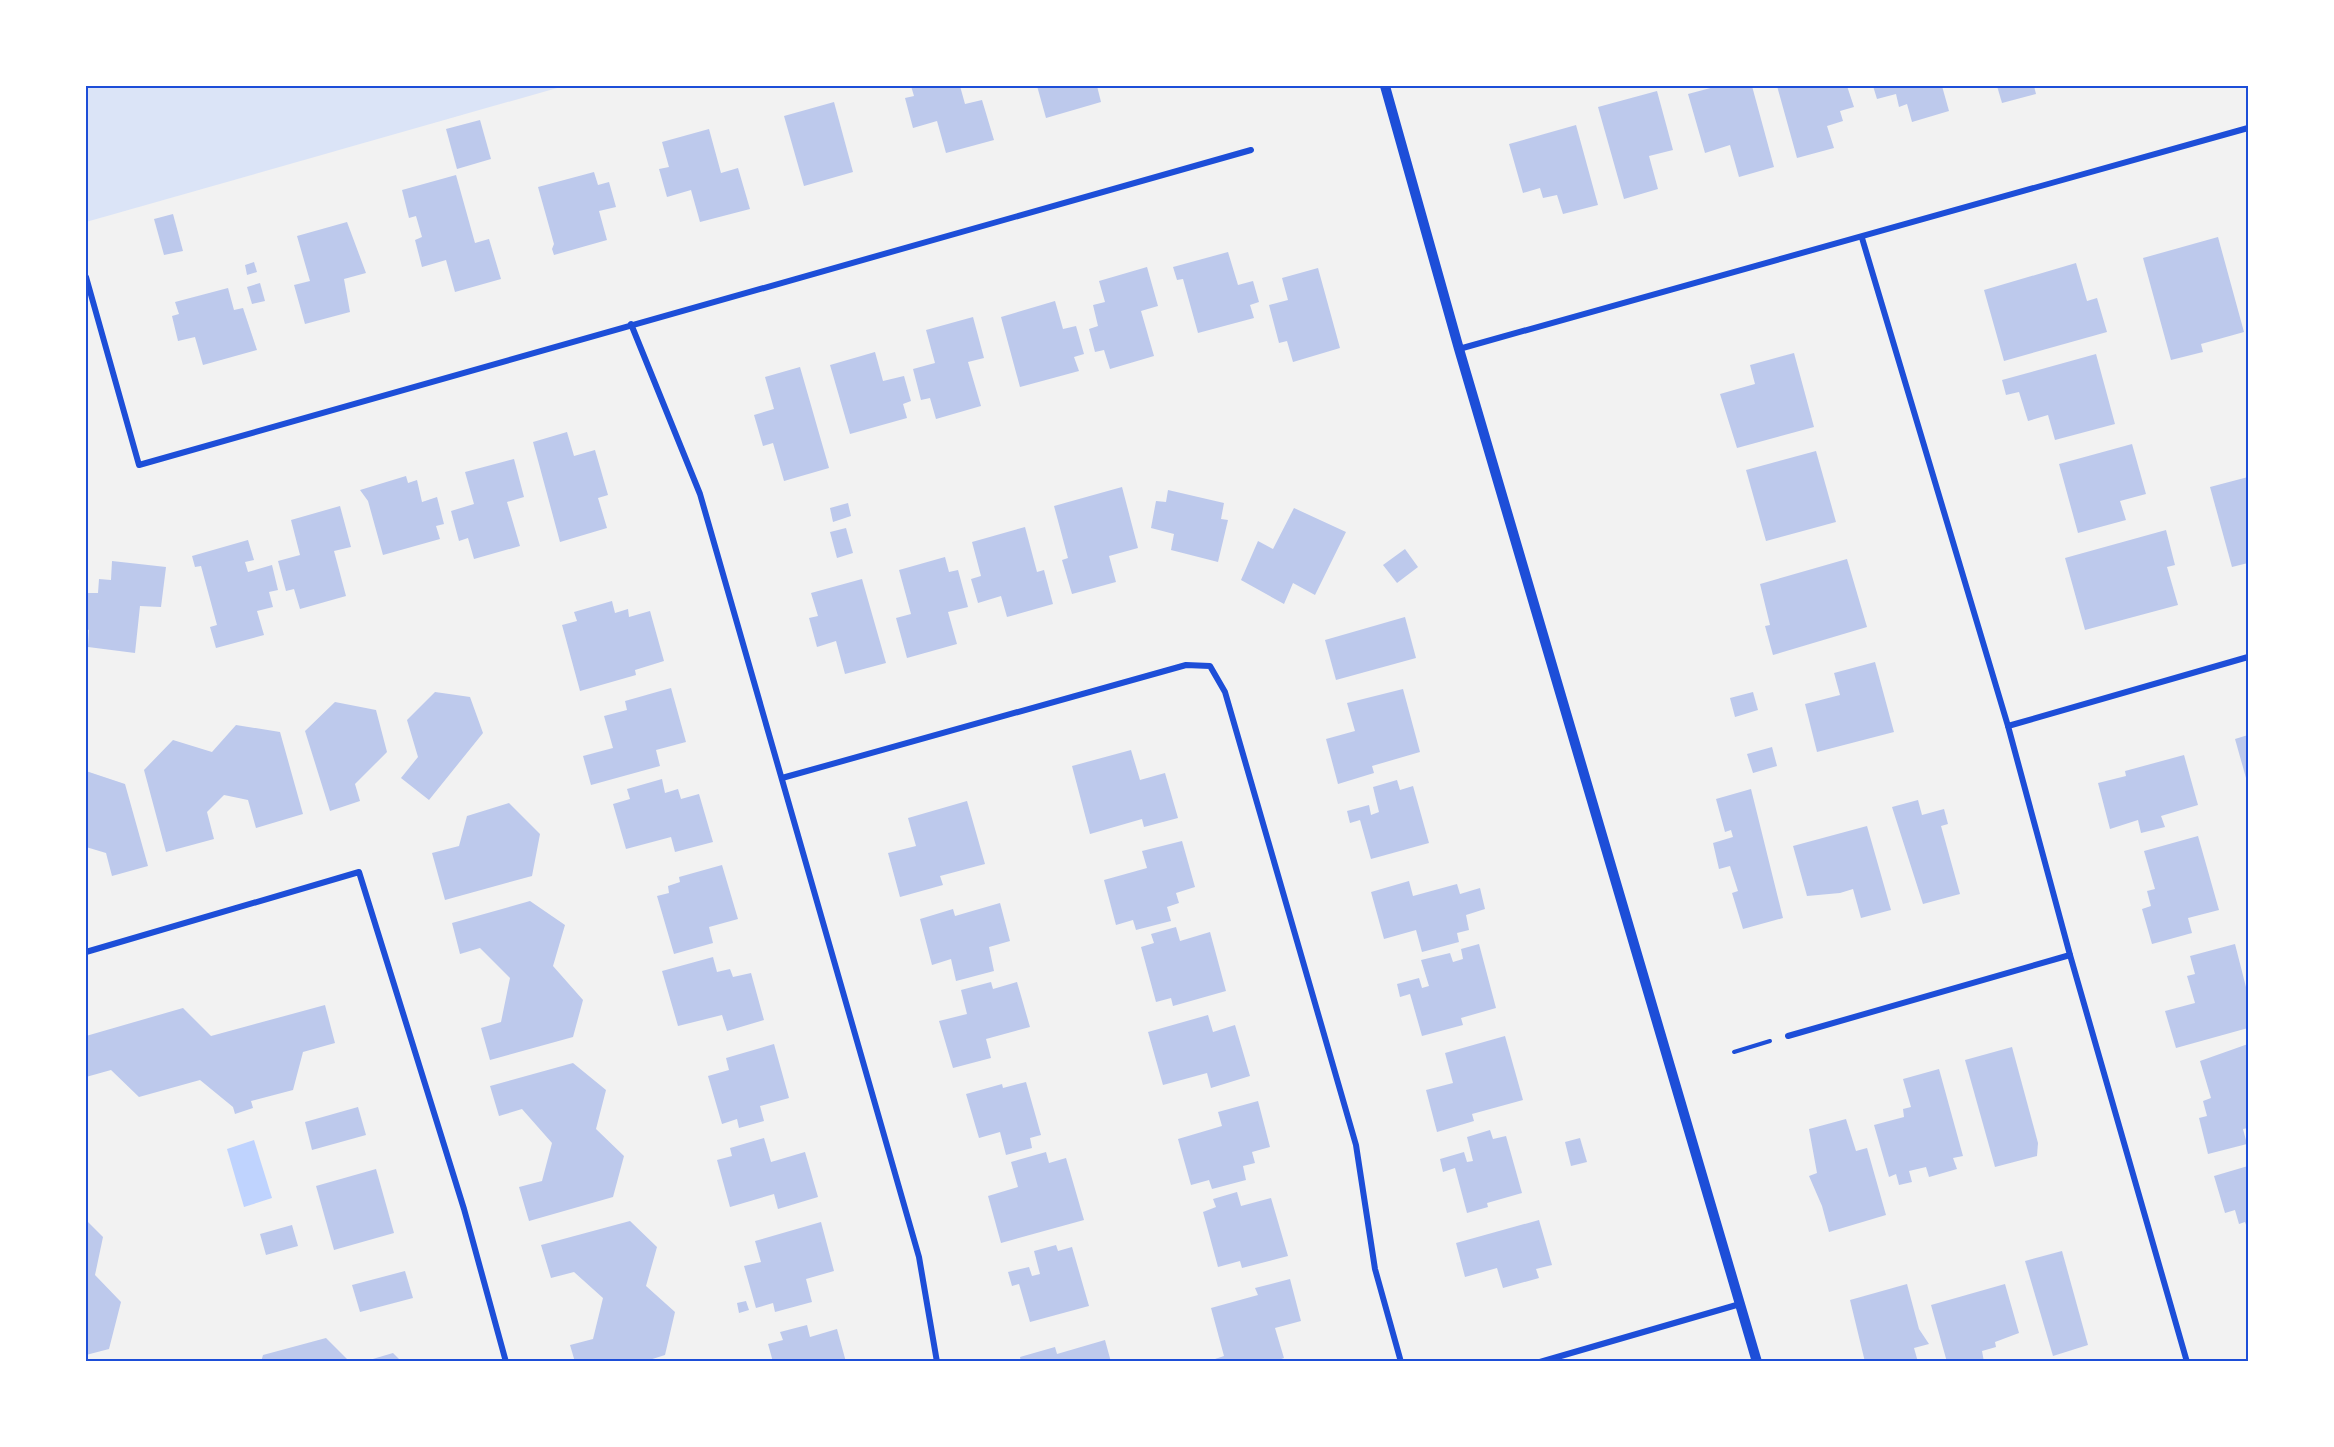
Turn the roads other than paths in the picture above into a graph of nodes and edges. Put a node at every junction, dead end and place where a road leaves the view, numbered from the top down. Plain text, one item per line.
1 (1385, 86) edge
2 (2248, 129) edge
3 (1251, 150) dead end
4 (1862, 237) junction
5 (86, 278) edge
6 (631, 324) junction
7 (1460, 349) junction
8 (2248, 657) edge
9 (2008, 726) junction
10 (782, 778) junction
11 (86, 952) edge
12 (2070, 955) junction
13 (1788, 1036) road end
14 (1740, 1304) junction
15 (506, 1362) edge
16 (937, 1362) edge
17 (1401, 1362) edge
18 (1540, 1362) edge
19 (1757, 1362) edge
20 (2187, 1362) edge

1 - 7 street
2 - 4 street
3 - 6 street
4 - 7 street
4 - 9 street
5 - 6 street
6 - 10 street
7 - 14 street
8 - 9 street
9 - 12 street
10 - 16 street
10 - 17 street
11 - 15 street
12 - 13 street
12 - 20 street
14 - 18 street
14 - 19 street

